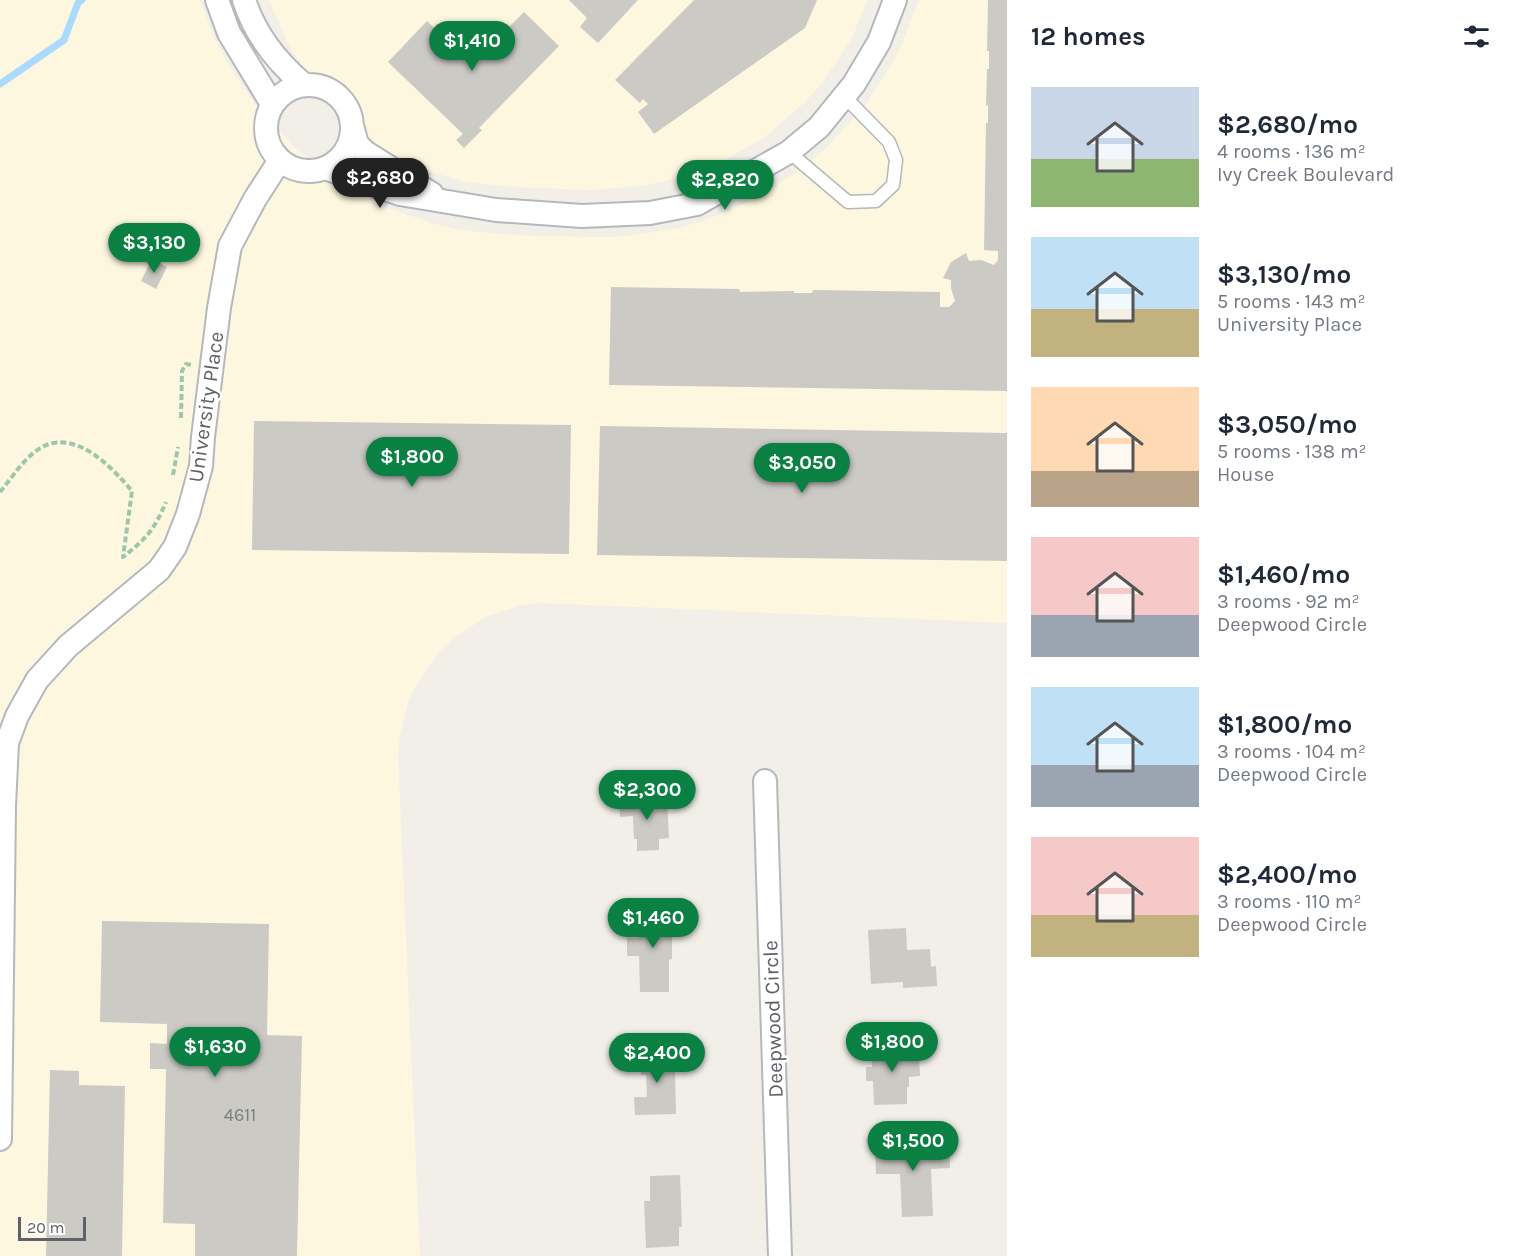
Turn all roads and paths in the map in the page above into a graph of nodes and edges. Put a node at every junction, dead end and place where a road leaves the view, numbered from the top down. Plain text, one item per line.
1 (217, 0) edge
2 (244, 0) edge
3 (895, 0) edge
4 (303, 84) junction
5 (844, 96) junction
6 (272, 104) junction
7 (353, 129) junction
8 (789, 152) junction
9 (280, 160) junction
10 (325, 168) junction
11 (446, 202) junction
12 (212, 369) junction
13 (180, 426) dead end
14 (178, 446) dead end
15 (172, 483) dead end
16 (0, 492) edge
17 (171, 492) dead end
18 (765, 781) dead end
19 (2, 806) edge
20 (0, 1139) edge
21 (780, 1256) edge

1 - 6 street
2 - 4 street
3 - 5 street
4 - 6 street
4 - 7 street
5 - 8 street
5 - 8 lane
6 - 9 street
7 - 10 street
7 - 11 street
8 - 11 street
9 - 10 street
9 - 12 street, University Place
10 - 11 street
12 - 13 path
12 - 19 street, University Place
14 - 15 path
16 - 17 path
18 - 21 street, Deepwood Circle
19 - 20 street, University Place

